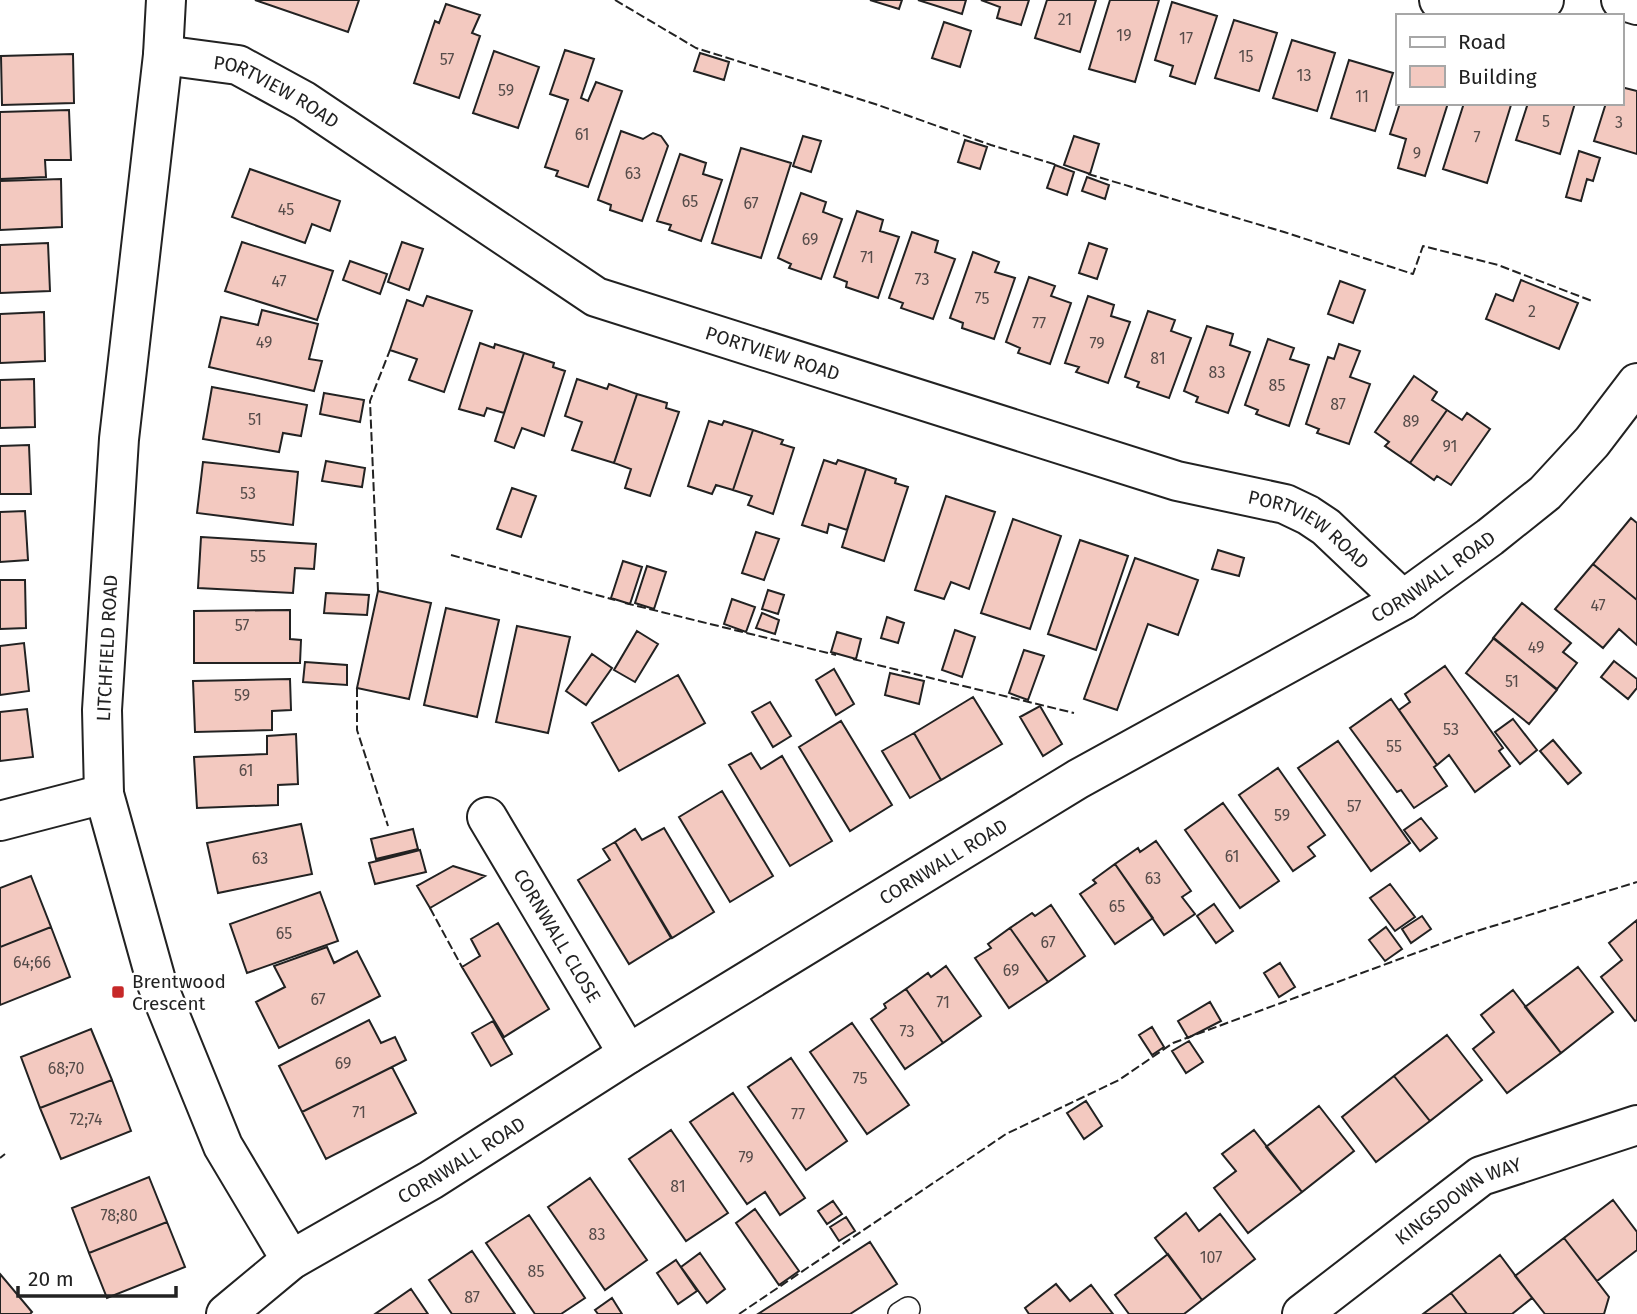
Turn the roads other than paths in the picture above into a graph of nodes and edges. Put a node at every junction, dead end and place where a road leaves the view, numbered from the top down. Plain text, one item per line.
1 (166, 0) edge
2 (1439, 0) edge
3 (1545, 0) edge
4 (1621, 0) edge
5 (1637, 5) edge
6 (163, 55) junction
7 (1637, 383) edge
8 (1403, 600) junction
9 (104, 794) junction
10 (487, 817) dead end
11 (0, 821) edge
12 (628, 1054) junction
13 (1637, 1125) edge
14 (290, 1260) junction
15 (226, 1314) edge
16 (1302, 1314) edge

1 - 6 street, LITCHFIELD ROAD
2 - 3 street
4 - 5 street
6 - 8 street, PORTVIEW ROAD
6 - 9 street, LITCHFIELD ROAD
7 - 8 street, CORNWALL ROAD
8 - 12 street, CORNWALL ROAD
9 - 11 street
9 - 14 street, LITCHFIELD ROAD
10 - 12 street, CORNWALL CLOSE
12 - 14 street, CORNWALL ROAD
13 - 16 street, KINGSDOWN WAY
14 - 15 street, CORNWALL ROAD

